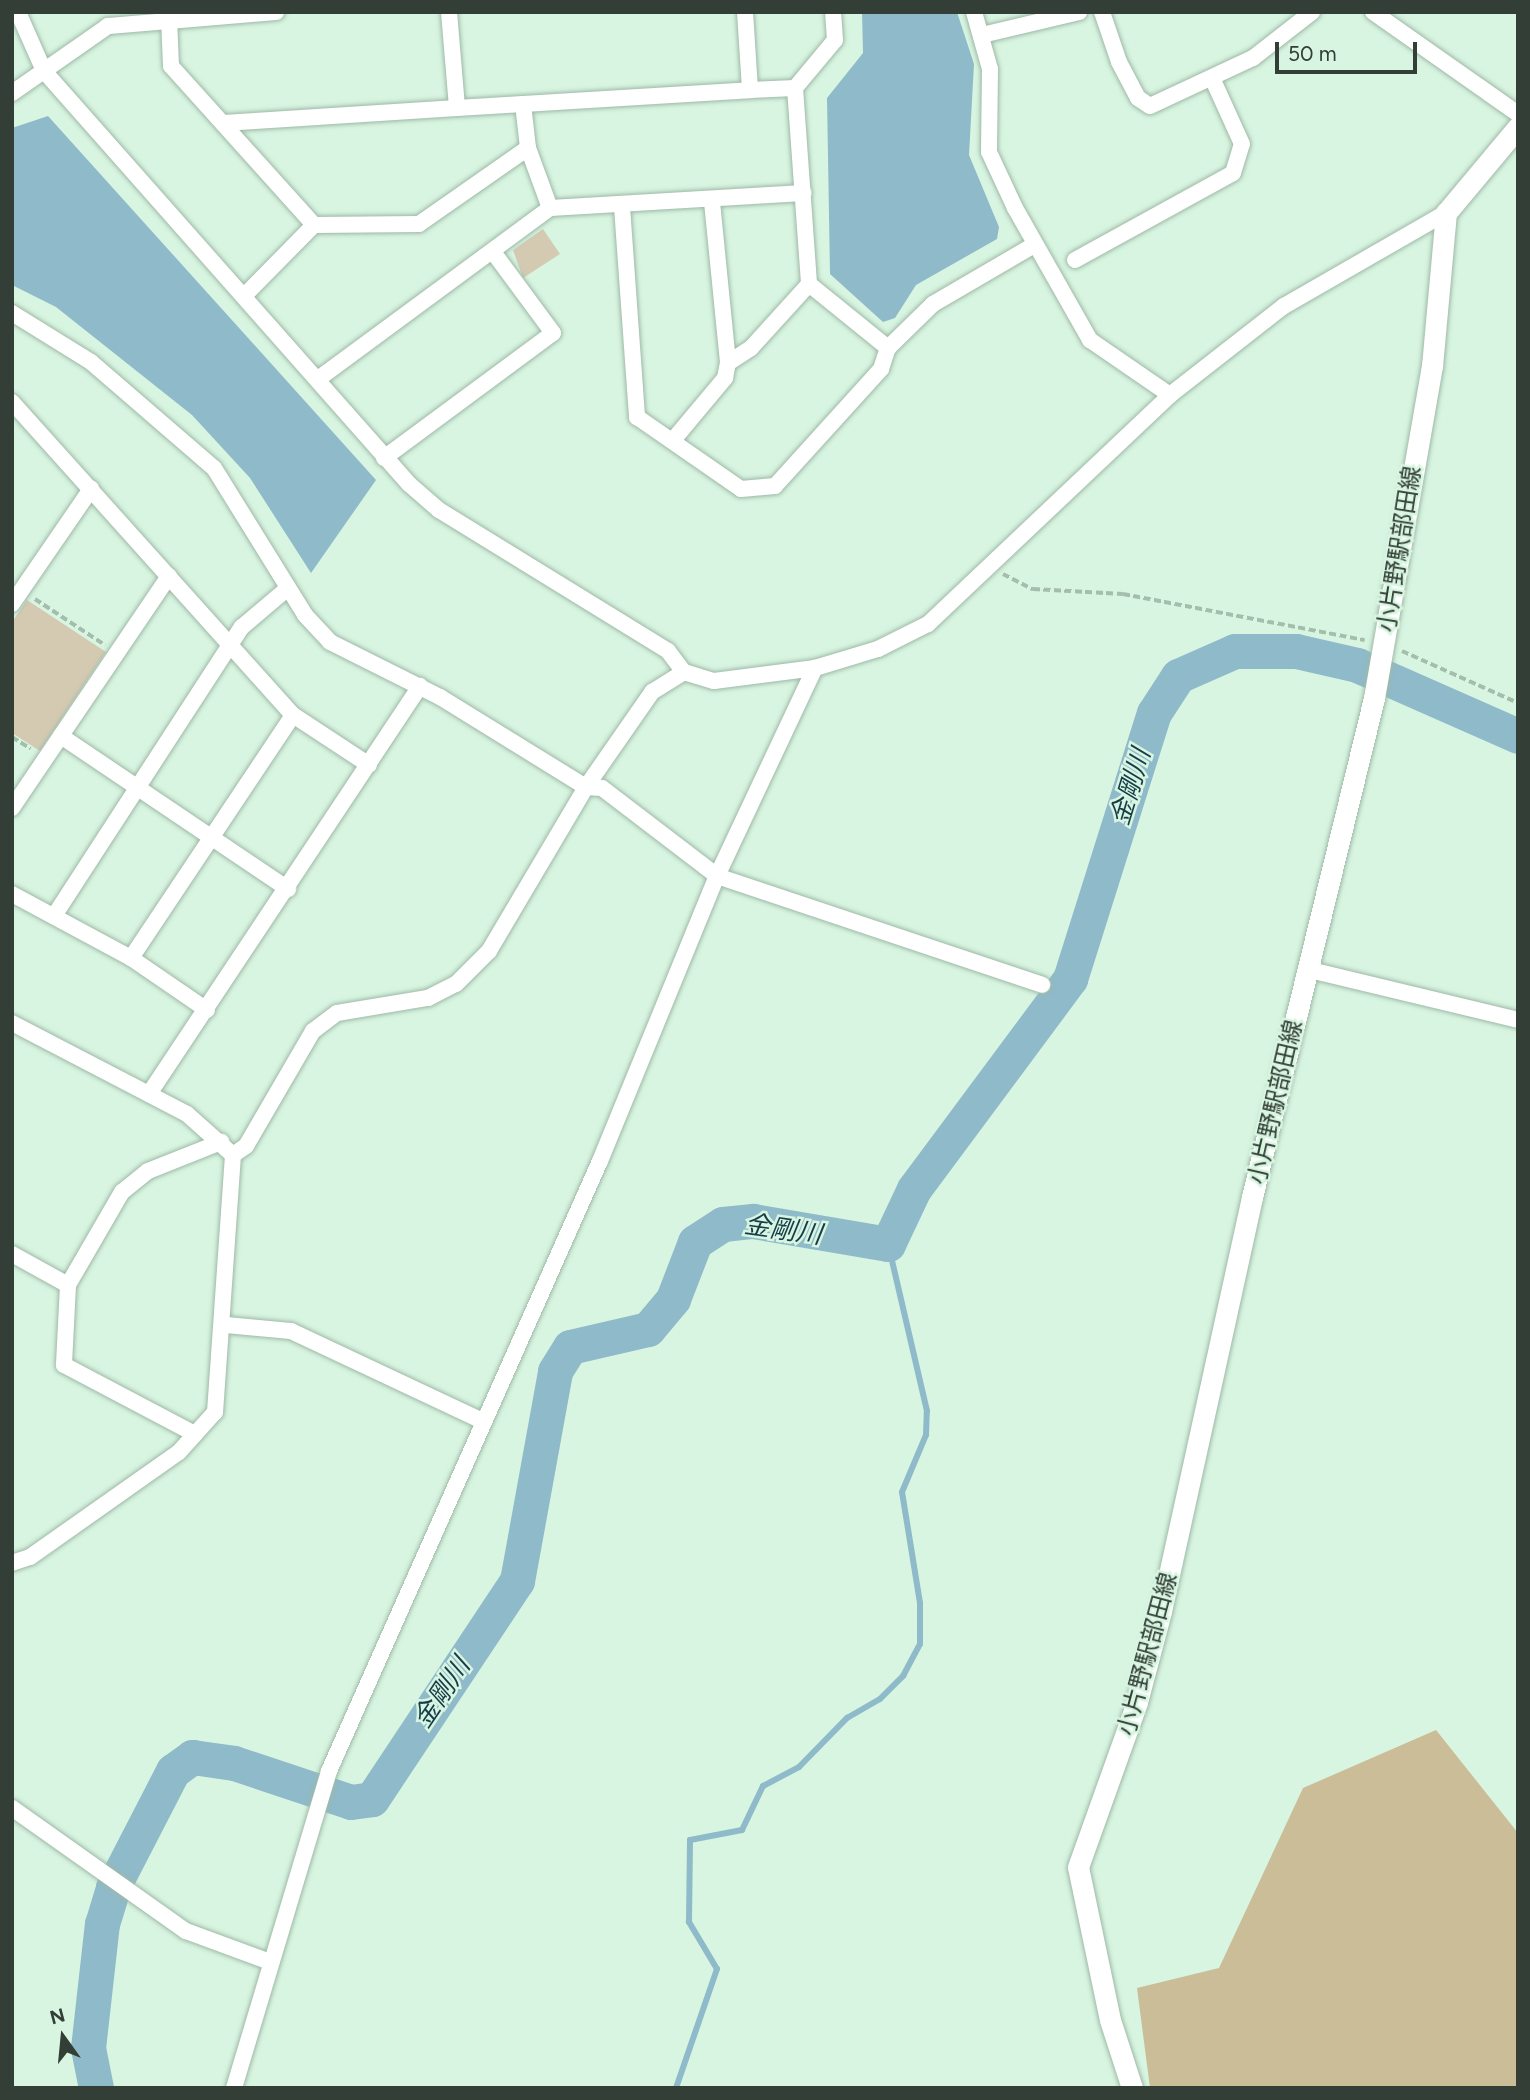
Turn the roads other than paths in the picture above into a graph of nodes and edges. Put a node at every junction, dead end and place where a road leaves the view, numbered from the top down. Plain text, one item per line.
1 (18, 12) edge
2 (276, 12) edge
3 (449, 12) edge
4 (745, 12) edge
5 (833, 12) edge
6 (974, 12) edge
7 (1079, 12) edge
8 (1102, 12) edge
9 (1312, 12) edge
10 (1373, 12) edge
11 (241, 13) edge
12 (138, 16) edge
13 (169, 18) junction
14 (982, 34) junction
15 (44, 71) junction
16 (1213, 80) junction
17 (795, 88) junction
18 (750, 90) junction
19 (12, 93) edge
20 (523, 104) junction
21 (457, 108) junction
22 (1518, 114) edge
23 (224, 123) junction
24 (1518, 127) edge
25 (528, 148) junction
26 (804, 194) junction
27 (712, 202) junction
28 (622, 207) junction
29 (550, 208) junction
30 (1446, 213) junction
31 (314, 225) junction
32 (1034, 245) junction
33 (493, 252) junction
34 (1075, 260) dead end
35 (809, 284) junction
36 (245, 295) junction
37 (12, 313) edge
38 (888, 348) junction
39 (728, 363) junction
40 (318, 379) junction
41 (1170, 395) junction
42 (14, 411) edge
43 (674, 439) junction
44 (384, 458) junction
45 (91, 489) junction
46 (169, 576) junction
47 (288, 588) junction
48 (12, 604) edge
49 (230, 645) junction
50 (815, 668) junction
51 (684, 672) junction
52 (420, 686) junction
53 (293, 715) junction
54 (61, 736) junction
55 (369, 765) junction
56 (586, 787) junction
57 (136, 788) junction
58 (12, 808) edge
59 (210, 837) junction
60 (717, 876) junction
61 (288, 889) junction
62 (12, 894) edge
63 (54, 915) junction
64 (131, 958) junction
65 (1306, 969) junction
66 (1042, 985) dead end
67 (207, 1010) junction
68 (1518, 1020) edge
69 (12, 1023) edge
70 (149, 1094) junction
71 (221, 1142) junction
72 (233, 1155) junction
73 (12, 1254) edge
74 (68, 1285) junction
75 (226, 1325) junction
76 (482, 1421) junction
77 (195, 1434) junction
78 (12, 1563) edge
79 (12, 1808) edge
80 (267, 1961) junction
81 (234, 2088) edge
82 (1132, 2088) edge

1 - 15 street
2 - 11 street
3 - 21 street
4 - 18 street
5 - 17 street
6 - 14 street
7 - 14 street
8 - 16 street
9 - 16 street
10 - 22 street
11 - 13 street
12 - 13 street
12 - 15 street
13 - 23 street
14 - 32 street
15 - 19 street
15 - 36 street
16 - 34 street
17 - 18 street
17 - 26 street
18 - 20 street
20 - 21 street
20 - 25 street
21 - 23 street
23 - 31 street
24 - 30 main road
25 - 29 street
25 - 31 street
26 - 27 street
26 - 35 street
27 - 28 street
27 - 39 street
28 - 29 street
28 - 43 street
29 - 33 street
30 - 41 street
30 - 65 main road, 小片野駅部田線
31 - 36 street
32 - 38 street
32 - 41 street
33 - 40 street
33 - 44 street
35 - 38 street
35 - 39 street
36 - 40 street
37 - 47 street
38 - 43 street
39 - 43 street
40 - 44 street
41 - 50 street
42 - 45 street
44 - 51 street
45 - 46 street
45 - 48 street
46 - 49 street
46 - 54 street
47 - 49 street
47 - 52 street
49 - 53 street
49 - 57 street
50 - 51 street
50 - 60 street
51 - 56 street
52 - 55 street
52 - 56 street
53 - 55 street
53 - 59 street
54 - 57 street
54 - 58 street
55 - 61 street
56 - 60 street
56 - 72 street
57 - 59 street
57 - 63 street
59 - 61 street
59 - 64 street
60 - 66 street
60 - 76 street
61 - 67 street
62 - 63 street
63 - 64 street
64 - 67 street
65 - 68 street
65 - 82 main road, 小片野駅部田線
67 - 70 street
69 - 70 street
70 - 71 street
71 - 72 street
71 - 74 street
72 - 75 street
73 - 74 street
74 - 77 street
75 - 76 street
75 - 77 street
76 - 80 street
77 - 78 street
79 - 80 street
80 - 81 street

